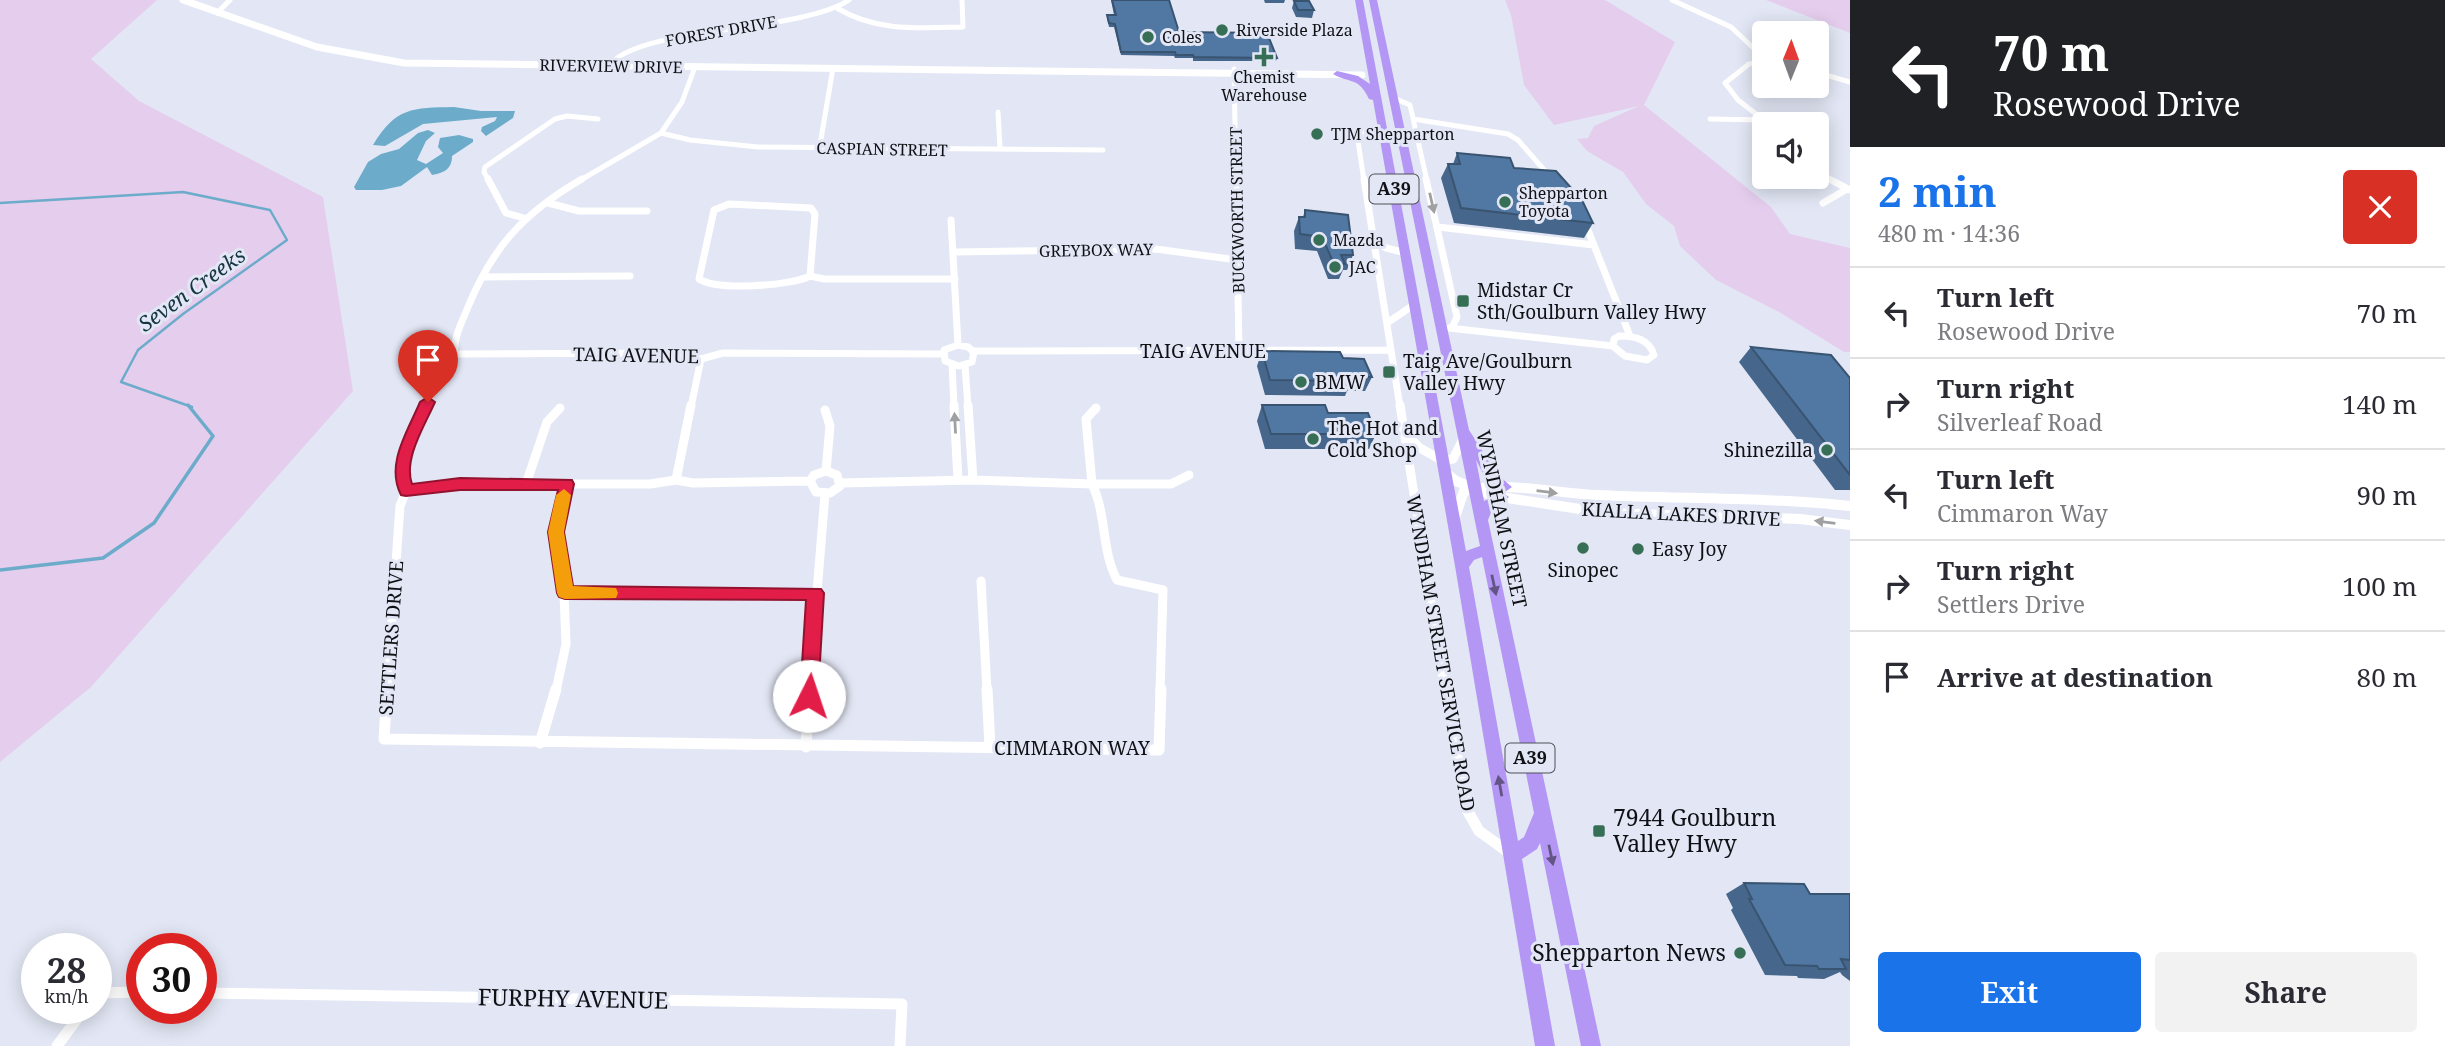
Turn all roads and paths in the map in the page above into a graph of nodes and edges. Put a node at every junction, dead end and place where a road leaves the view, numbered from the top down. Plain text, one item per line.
1 (183, 0) edge
2 (230, 0) edge
3 (849, 0) edge
4 (962, 0) edge
5 (1359, 0) edge
6 (1373, 0) edge
7 (1672, 0) edge
8 (837, 8) junction
9 (216, 13) junction
10 (1378, 22) junction
11 (1752, 48) edge
12 (632, 49) junction
13 (1752, 63) edge
14 (609, 66) junction
15 (621, 66) junction
16 (695, 67) junction
17 (833, 68) junction
18 (1234, 71) junction
19 (1360, 73) junction
20 (1376, 73) junction
21 (1338, 75) junction
22 (1829, 76) edge
23 (1391, 82) junction
24 (1850, 82) edge
25 (1394, 98) junction
26 (998, 112) dead end
27 (1754, 112) edge
28 (598, 119) dead end
29 (1413, 119) junction
30 (1710, 119) dead end
31 (1752, 121) edge
32 (1382, 125) junction
33 (662, 133) junction
34 (820, 145) junction
35 (1000, 148) junction
36 (1103, 150) dead end
37 (1829, 179) edge
38 (1559, 187) edge
39 (1849, 189) edge
40 (548, 203) junction
41 (1823, 203) dead end
42 (647, 211) dead end
43 (1578, 211) edge
44 (524, 218) junction
45 (951, 220) dead end
46 (1438, 227) junction
47 (1374, 240) junction
48 (1594, 245) junction
49 (954, 252) junction
50 (1427, 258) junction
51 (1407, 259) junction
52 (1237, 260) junction
53 (630, 276) dead end
54 (483, 277) junction
55 (808, 278) junction
56 (955, 281) junction
57 (1415, 304) junction
58 (1387, 323) junction
59 (1446, 327) junction
60 (1629, 336) junction
61 (958, 345) junction
62 (1613, 346) junction
63 (1391, 350) junction
64 (972, 351) junction
65 (1239, 351) junction
66 (456, 354) junction
67 (943, 354) junction
68 (701, 359) junction
69 (952, 365) junction
70 (965, 365) junction
71 (560, 408) dead end
72 (1096, 408) dead end
73 (825, 410) dead end
74 (1462, 430) junction
75 (1404, 432) junction
76 (1444, 467) junction
77 (826, 471) junction
78 (1189, 475) dead end
79 (676, 480) junction
80 (958, 480) junction
81 (973, 480) junction
82 (810, 481) junction
83 (840, 483) junction
84 (526, 484) junction
85 (567, 484) junction
86 (1092, 484) junction
87 (1473, 488) junction
88 (406, 491) junction
89 (1503, 492) junction
90 (825, 494) junction
91 (1587, 495) junction
92 (1733, 499) junction
93 (1850, 506) edge
94 (1595, 512) junction
95 (1800, 519) junction
96 (1481, 522) junction
97 (1454, 523) junction
98 (1850, 525) edge
99 (820, 536) joint
100 (1487, 549) junction
101 (1462, 566) junction
102 (981, 581) dead end
103 (565, 593) junction
104 (815, 593) junction
105 (540, 743) junction
106 (806, 747) junction
107 (990, 747) junction
108 (1542, 814) junction
109 (1512, 855) junction
110 (217, 993) edge
111 (73, 1024) edge
112 (57, 1046) edge
113 (900, 1046) edge
114 (1545, 1046) edge
115 (1591, 1046) edge

1 - 9 street, RIVERVIEW DRIVE
2 - 9 street
3 - 8 street, FOREST DRIVE
4 - 8 street
5 - 20 highway, A39
6 - 10 highway, WYNDHAM STREET / A39
7 - 11 street
8 - 12 street, FOREST DRIVE
9 - 14 street, RIVERVIEW DRIVE
10 - 20 highway
10 - 23 highway, WYNDHAM STREET / A39
12 - 14 street, FOREST DRIVE
12 - 15 street
13 - 27 street
14 - 15 street, RIVERVIEW DRIVE
15 - 16 street, RIVERVIEW DRIVE
16 - 17 street, RIVERVIEW DRIVE
16 - 33 street, SETTLERS DRIVE
17 - 18 street, RIVERVIEW DRIVE
17 - 34 street
18 - 19 street, RIVERVIEW DRIVE
18 - 21 street, RIVERVIEW DRIVE
18 - 52 street, BUCKWORTH STREET
19 - 20 highway
19 - 21 street, RIVERVIEW DRIVE
20 - 23 highway
20 - 32 highway, A39
21 - 32 highway
22 - 24 street
23 - 25 highway, WYNDHAM STREET / A39
25 - 29 street
25 - 50 highway, WYNDHAM STREET / A39
26 - 35 street
28 - 44 street
29 - 38 street
29 -> 46 street
30 - 31 street
32 - 47 street, WYNDHAM STREET SERVICE ROAD
32 - 51 highway, A39
33 - 34 street, CASPIAN STREET
33 - 40 street, SETTLERS DRIVE
34 - 35 street, CASPIAN STREET
35 - 36 street, CASPIAN STREET
37 - 39 street
39 - 41 street
40 - 42 street
40 - 44 street, SETTLERS DRIVE
43 - 48 street
44 - 54 street, SETTLERS DRIVE
45 - 49 street
46 - 48 street
46 - 59 street
47 - 51 street
47 - 58 street, WYNDHAM STREET SERVICE ROAD
48 - 60 street
49 - 52 street, GREYBOX WAY
49 - 56 street
50 - 51 highway
50 - 59 highway, WYNDHAM STREET / A39
51 - 57 highway, A39
52 - 65 street, BUCKWORTH STREET
53 - 54 street
54 - 66 street, SETTLERS DRIVE
55 - 55 street
55 - 56 street
56 - 61 street
57 - 58 street
57 - 76 highway, A39
58 - 63 street, WYNDHAM STREET SERVICE ROAD
59 - 62 street
59 - 74 highway, WYNDHAM STREET / A39
60 - 62 street
60 - 62 street
61 - 64 street
61 - 67 street
63 - 65 street, TAIG AVENUE
63 - 75 street, WYNDHAM STREET SERVICE ROAD
64 - 65 street, TAIG AVENUE
64 - 70 street
66 - 68 street, TAIG AVENUE
66 - 88 street, SETTLERS DRIVE
67 - 68 street, TAIG AVENUE
67 - 69 street
68 - 79 street
69 - 70 street
80 -> 69 street
70 - 81 street
71 - 84 street
72 - 86 street
73 - 77 street
74 - 76 street
74 - 87 highway, WYNDHAM STREET / A39
74 - 89 highway
75 - 76 street
75 - 109 street, WYNDHAM STREET SERVICE ROAD
76 - 87 street, KIALLA LAKES DRIVE
76 - 97 highway, A39
77 - 82 street
77 - 83 street
78 - 86 street
79 - 82 street
79 - 85 street
80 - 81 street
80 - 83 street
81 - 86 street
82 - 90 street
83 - 90 street
84 - 85 street
84 - 88 street
85 - 103 street
86 - 107 street, CIMMARON WAY
87 - 89 street, KIALLA LAKES DRIVE
87 - 96 highway, WYNDHAM STREET / A39
87 - 97 street
88 - 105 street, SETTLERS DRIVE
89 -> 91 street, KIALLA LAKES DRIVE
89 - 94 street, KIALLA LAKES DRIVE
89 - 96 highway
90 - 99 street
91 - 92 street, KIALLA LAKES DRIVE
91 - 94 street
92 - 93 street, KIALLA LAKES DRIVE
92 - 95 street
94 - 95 street, KIALLA LAKES DRIVE
98 -> 95 street, KIALLA LAKES DRIVE
96 - 100 highway, WYNDHAM STREET / A39
97 - 101 highway, A39
99 - 104 street
100 - 101 highway
100 -> 108 highway, WYNDHAM STREET / A39
109 -> 101 highway, A39
102 - 107 street
103 - 104 street
103 - 105 street
104 - 106 street
105 - 106 street, SETTLERS DRIVE
106 - 107 street, CIMMARON WAY
108 - 109 highway
108 -> 115 highway, WYNDHAM STREET / A39
109 - 114 highway, A39
110 - 113 street, FURPHY AVENUE
111 - 112 street

